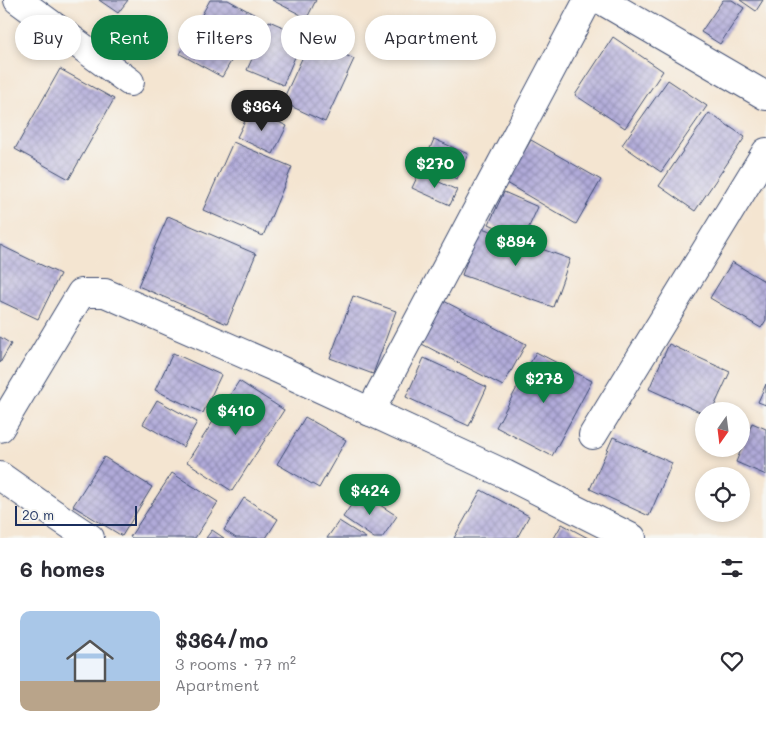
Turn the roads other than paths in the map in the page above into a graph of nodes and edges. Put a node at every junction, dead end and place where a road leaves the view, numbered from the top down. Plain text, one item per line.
1 (18, 0) edge
2 (588, 0) edge
3 (601, 0) edge
4 (130, 82) dead end
5 (766, 96) edge
6 (766, 152) edge
7 (370, 412) junction
8 (0, 428) edge
9 (594, 435) dead end
10 (0, 476) edge
11 (90, 538) edge
12 (632, 538) edge

1 - 4 street
2 - 7 street
3 - 5 street
6 - 9 street
7 - 8 street
7 - 12 street
10 - 11 street

